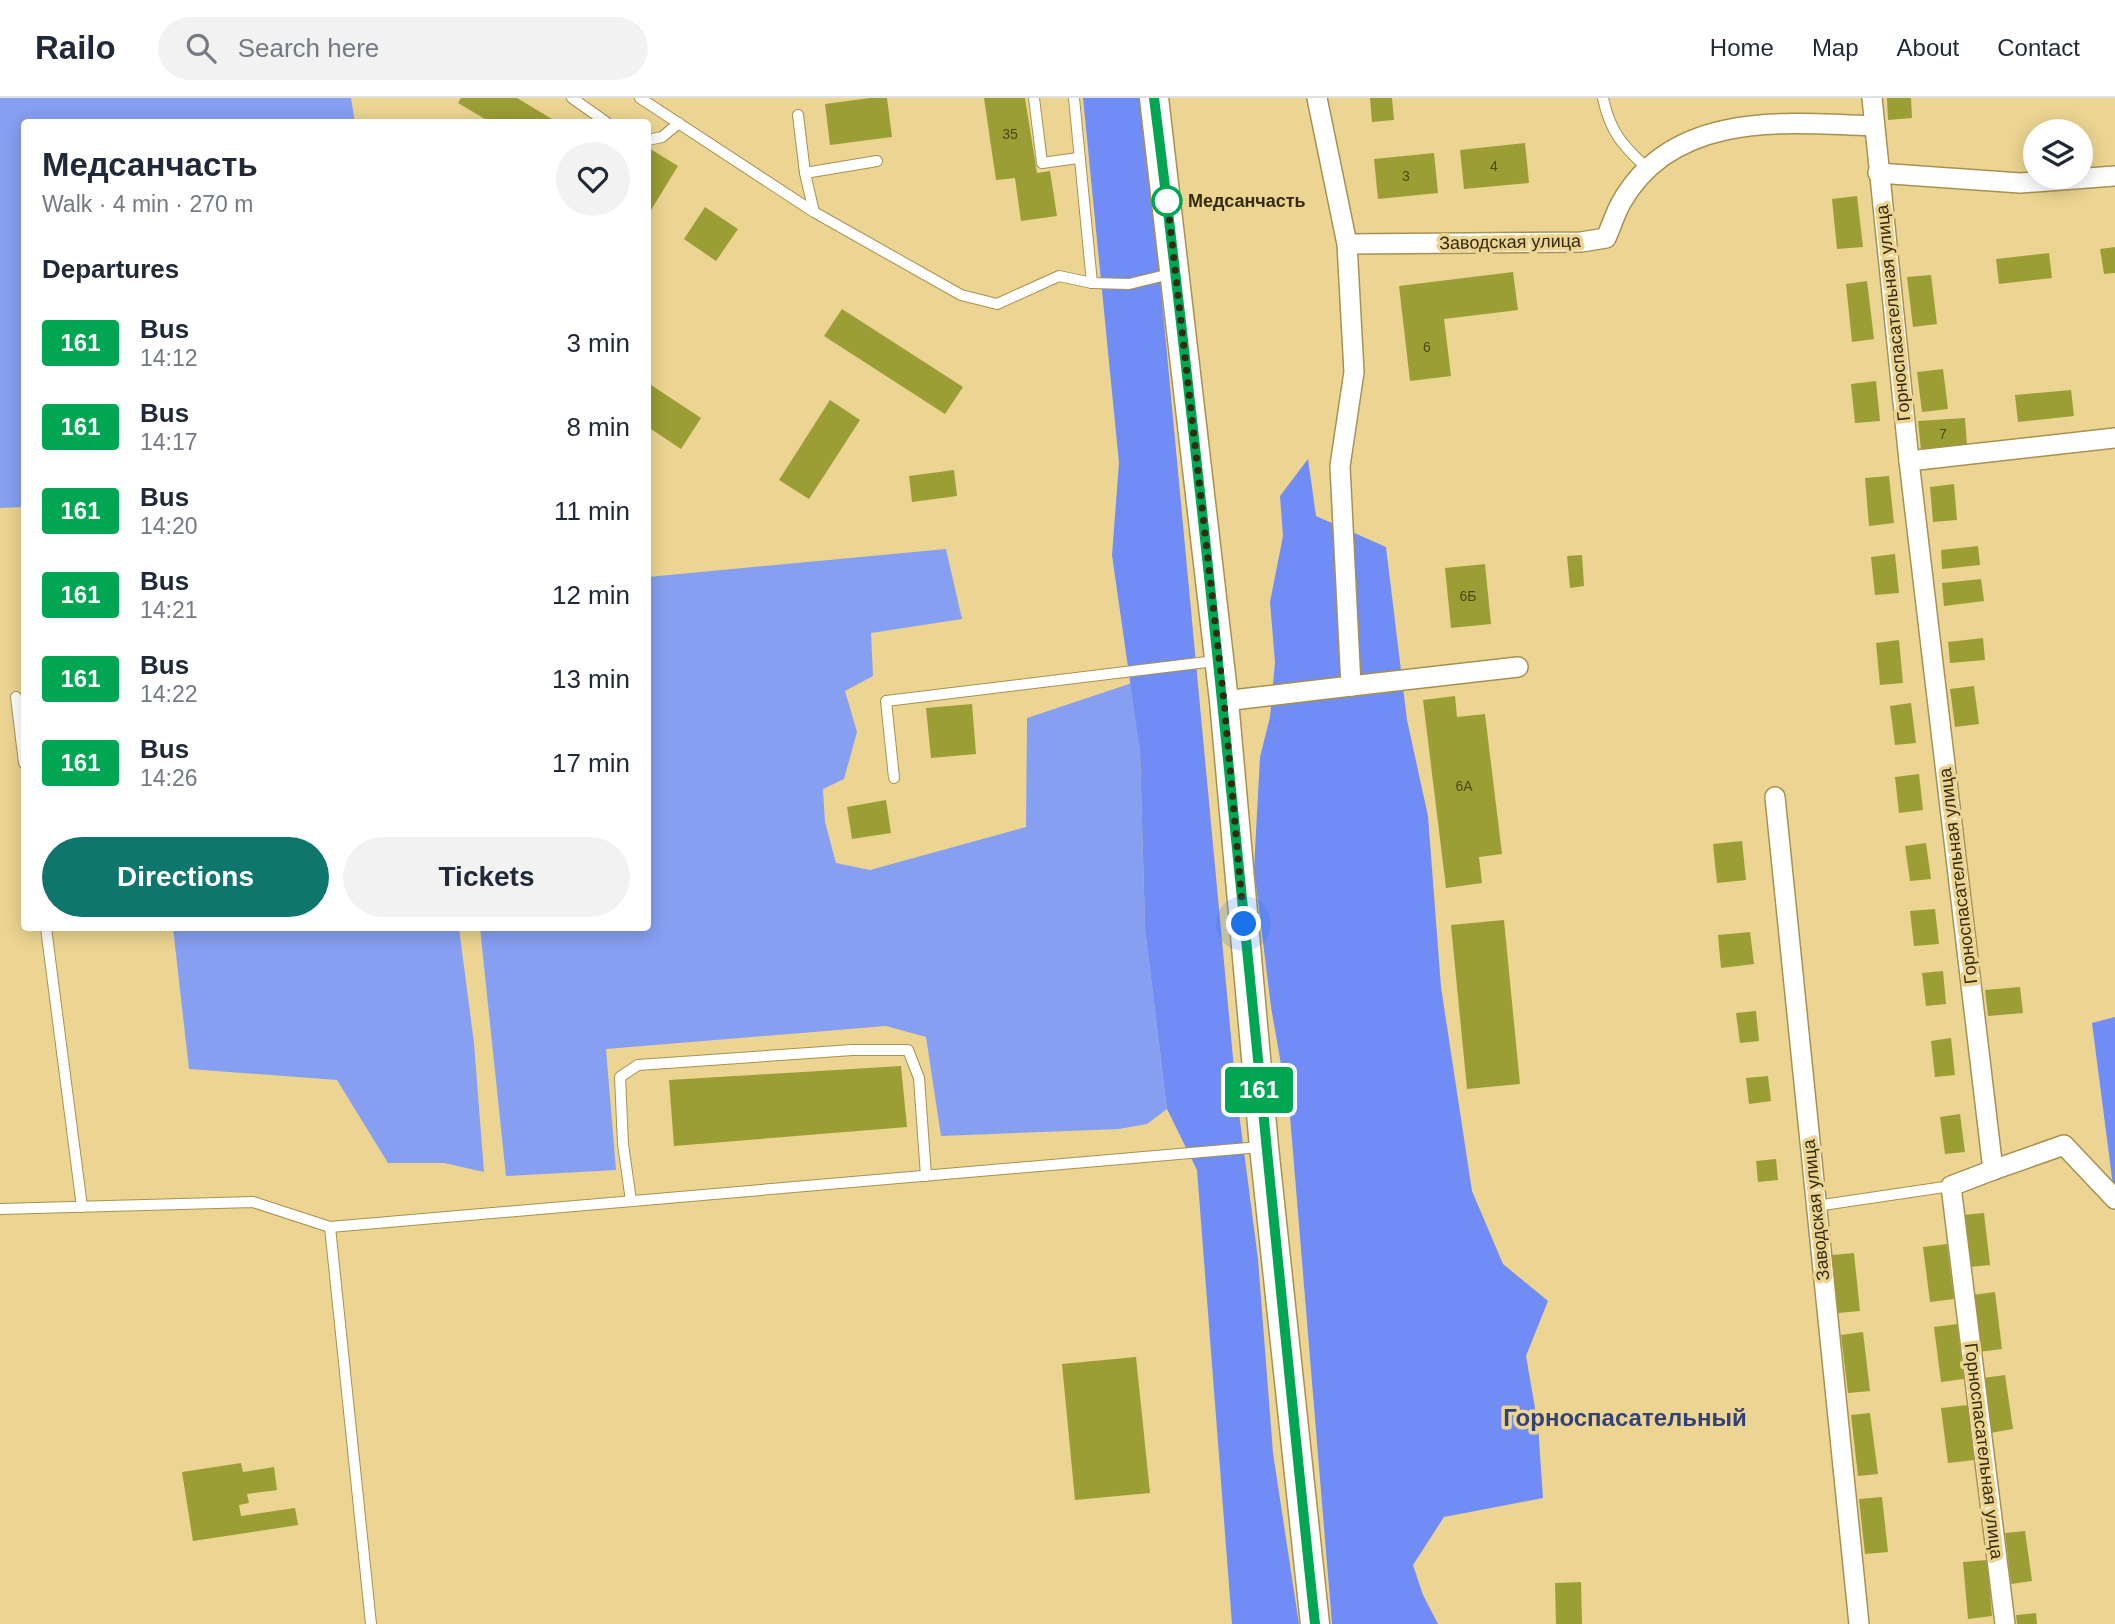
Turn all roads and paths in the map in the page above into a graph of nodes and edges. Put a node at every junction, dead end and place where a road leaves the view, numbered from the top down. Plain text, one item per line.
1 (572, 98) edge
2 (640, 98) edge
3 (1034, 98) edge
4 (1074, 98) edge
5 (1154, 98) edge
6 (1317, 98) edge
7 (1603, 98) edge
8 (1872, 98) edge
9 (798, 115) dead end
10 (602, 119) edge
11 (678, 123) junction
12 (1874, 126) junction
13 (651, 139) edge
14 (1078, 158) junction
15 (877, 161) dead end
16 (1648, 169) junction
17 (805, 173) junction
18 (1878, 173) junction
19 (2115, 176) edge
20 (814, 212) junction
21 (1347, 244) junction
22 (1176, 273) junction
23 (1092, 283) junction
24 (2115, 438) edge
25 (1909, 461) junction
26 (1219, 661) junction
27 (1518, 667) dead end
28 (1351, 686) junction
29 (16, 697) dead end
30 (1224, 701) junction
31 (21, 738) edge
32 (894, 778) dead end
33 (1775, 797) dead end
34 (46, 931) edge
35 (1264, 1147) junction
36 (1993, 1170) junction
37 (926, 1176) junction
38 (1951, 1186) junction
39 (2115, 1199) edge
40 (631, 1201) junction
41 (1815, 1206) junction
42 (82, 1207) junction
43 (0, 1209) edge
44 (330, 1227) junction
45 (371, 1624) edge
46 (1315, 1624) edge
47 (1859, 1624) edge
48 (2005, 1624) edge

1 - 10 lane
2 - 11 lane
3 - 14 lane
4 - 14 lane
5 - 22 street
6 - 21 street
7 - 16 lane
8 - 12 street, Горноспасательная улица
9 - 17 lane
11 - 13 lane
11 - 20 lane
12 - 16 street, Заводская улица
12 - 18 street, Горноспасательная улица
14 - 23 lane
15 - 17 lane
16 - 21 street, Заводская улица
17 - 20 lane
18 - 19 street
18 - 25 street, Горноспасательная улица
20 - 23 lane
21 - 28 street
22 - 23 lane
22 - 26 street
24 - 25 street
25 - 36 street, Горноспасательная улица
26 - 30 street
26 - 32 lane
27 - 28 street
28 - 30 street
29 - 31 lane
30 - 35 street
33 - 41 street, Заводская улица
34 - 42 lane
35 - 37 lane
35 - 46 street
36 - 38 street
36 - 39 street
37 - 40 lane
37 - 40 lane
38 - 41 lane
38 - 48 street, Горноспасательная улица
40 - 44 lane
41 - 47 street, Заводская улица
42 - 43 lane
42 - 44 lane
44 - 45 lane

